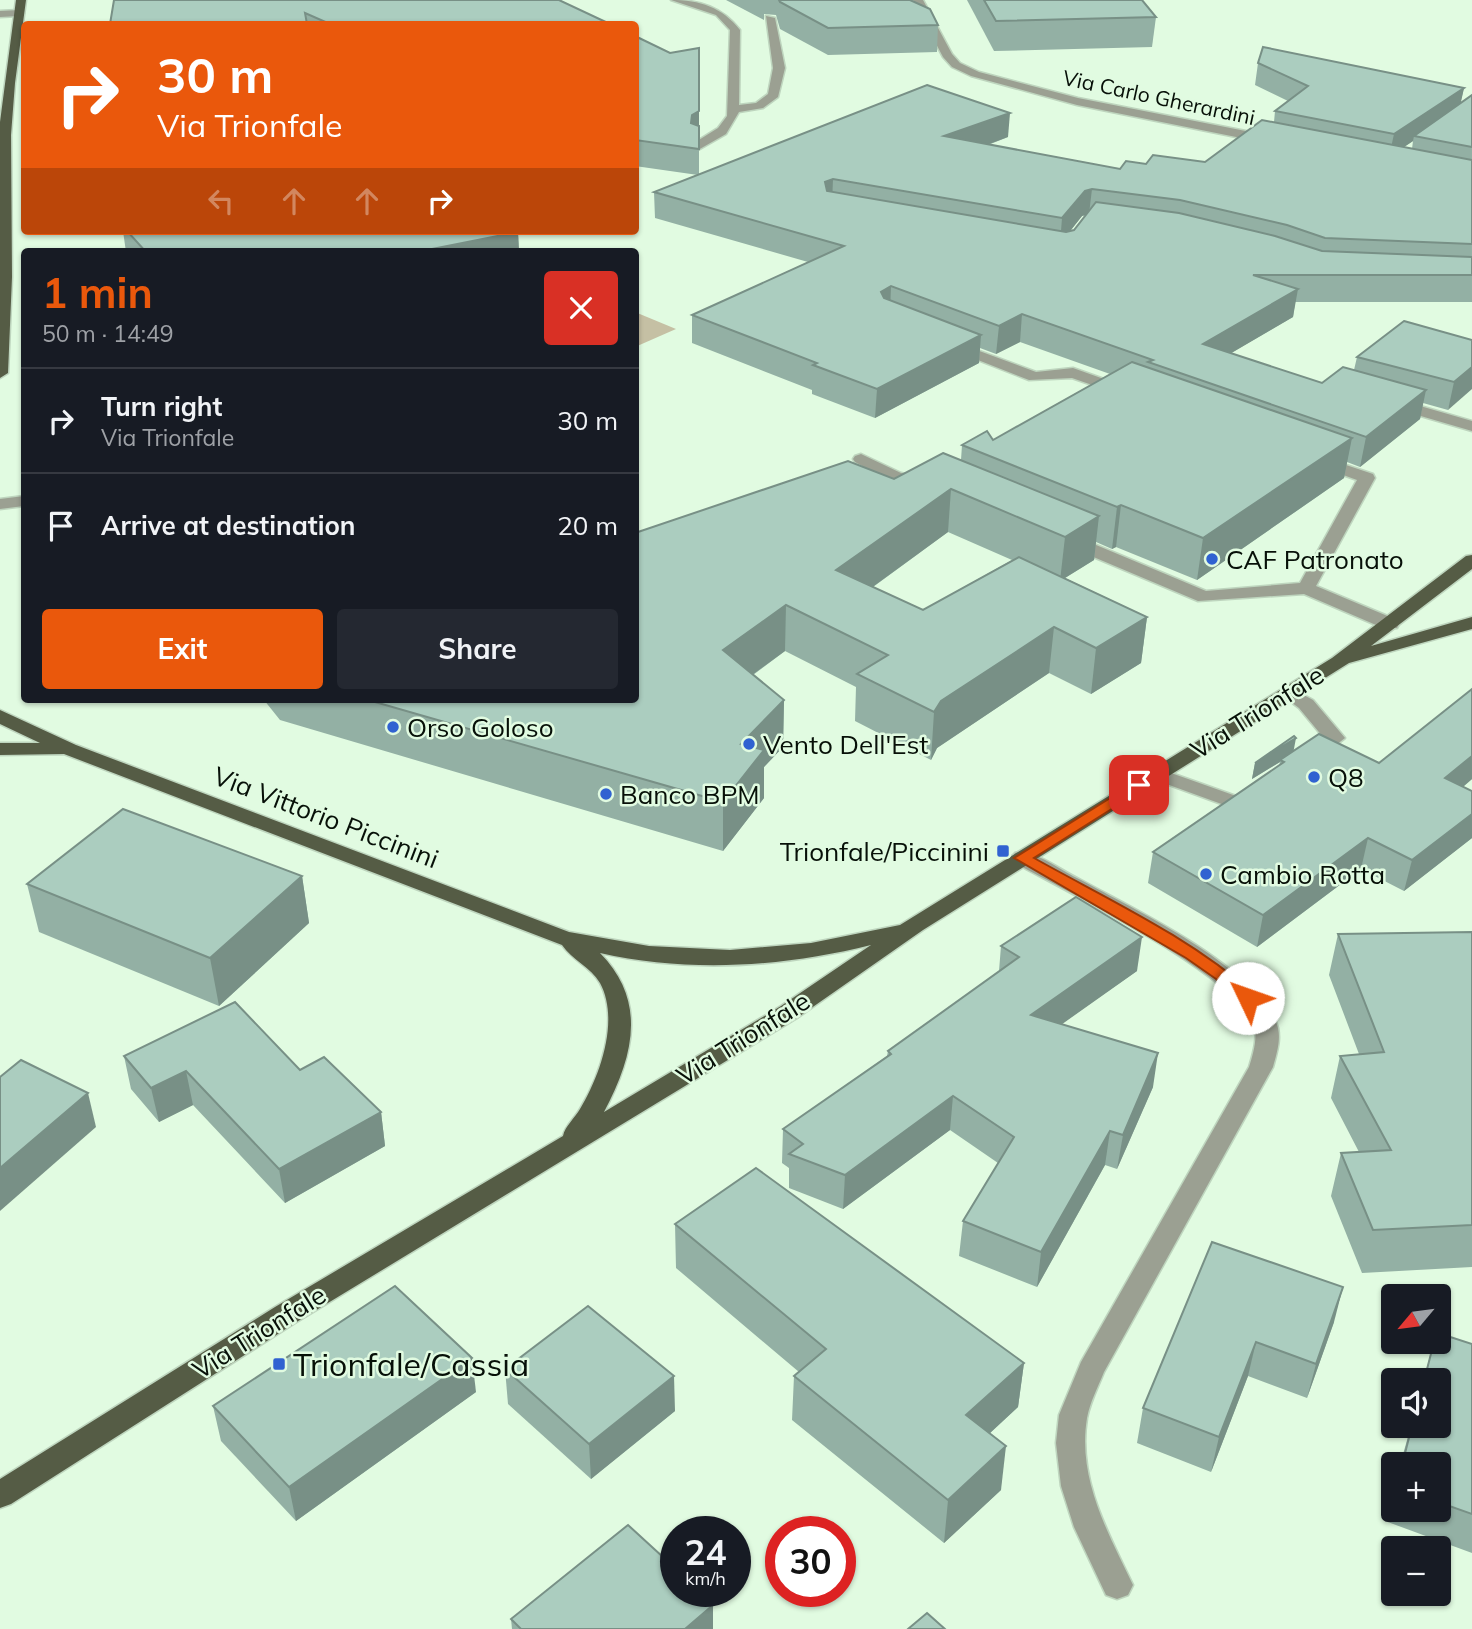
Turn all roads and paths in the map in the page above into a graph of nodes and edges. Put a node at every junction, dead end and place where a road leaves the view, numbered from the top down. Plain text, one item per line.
1 (676, 0) edge
2 (918, 0) edge
3 (20, 6) edge
4 (0, 14) edge
5 (769, 18) dead end
6 (4, 84) edge
7 (734, 109) junction
8 (1282, 142) edge
9 (698, 146) edge
10 (937, 339) edge
11 (0, 373) edge
12 (1137, 396) edge
13 (1383, 401) edge
14 (1472, 425) edge
15 (1303, 455) edge
16 (861, 459) dead end
17 (938, 486) edge
18 (21, 501) edge
19 (0, 504) edge
20 (1052, 533) edge
21 (1472, 560) edge
22 (1306, 588) junction
23 (1472, 623) edge
24 (1390, 624) junction
25 (1339, 662) junction
26 (1289, 693) junction
27 (0, 716) edge
28 (0, 749) edge
29 (69, 749) junction
30 (1292, 767) edge
31 (1157, 774) junction
32 (1270, 782) edge
33 (1023, 858) junction
34 (915, 925) junction
35 (564, 938) junction
36 (564, 1146) junction
37 (0, 1495) edge
38 (1117, 1585) dead end

1 - 7 street
2 - 8 street, Via Carlo Gherardini
3 - 4 street
3 - 6 main road
5 - 7 street
6 - 11 main road
7 - 9 street
10 - 12 street
13 - 14 street
15 - 22 street
16 - 17 street
18 - 19 street
20 - 22 street
21 - 24 main road, Via Trionfale
22 - 24 street
23 - 25 main road
24 - 25 main road, Via Trionfale
25 - 26 main road, Via Trionfale
26 - 30 street
26 - 31 main road, Via Trionfale
27 - 29 main road, Via Vittorio Piccinini
28 - 29 main road, Via Vittorio Piccinini
29 - 35 main road, Via Vittorio Piccinini
31 - 32 street
31 - 33 main road, Via Trionfale
33 - 34 main road, Via Trionfale
33 - 38 street
34 - 35 main road, Via Vittorio Piccinini
34 - 36 main road, Via Trionfale
35 - 36 main road, Via Vittorio Piccinini
36 - 37 main road, Via Trionfale

